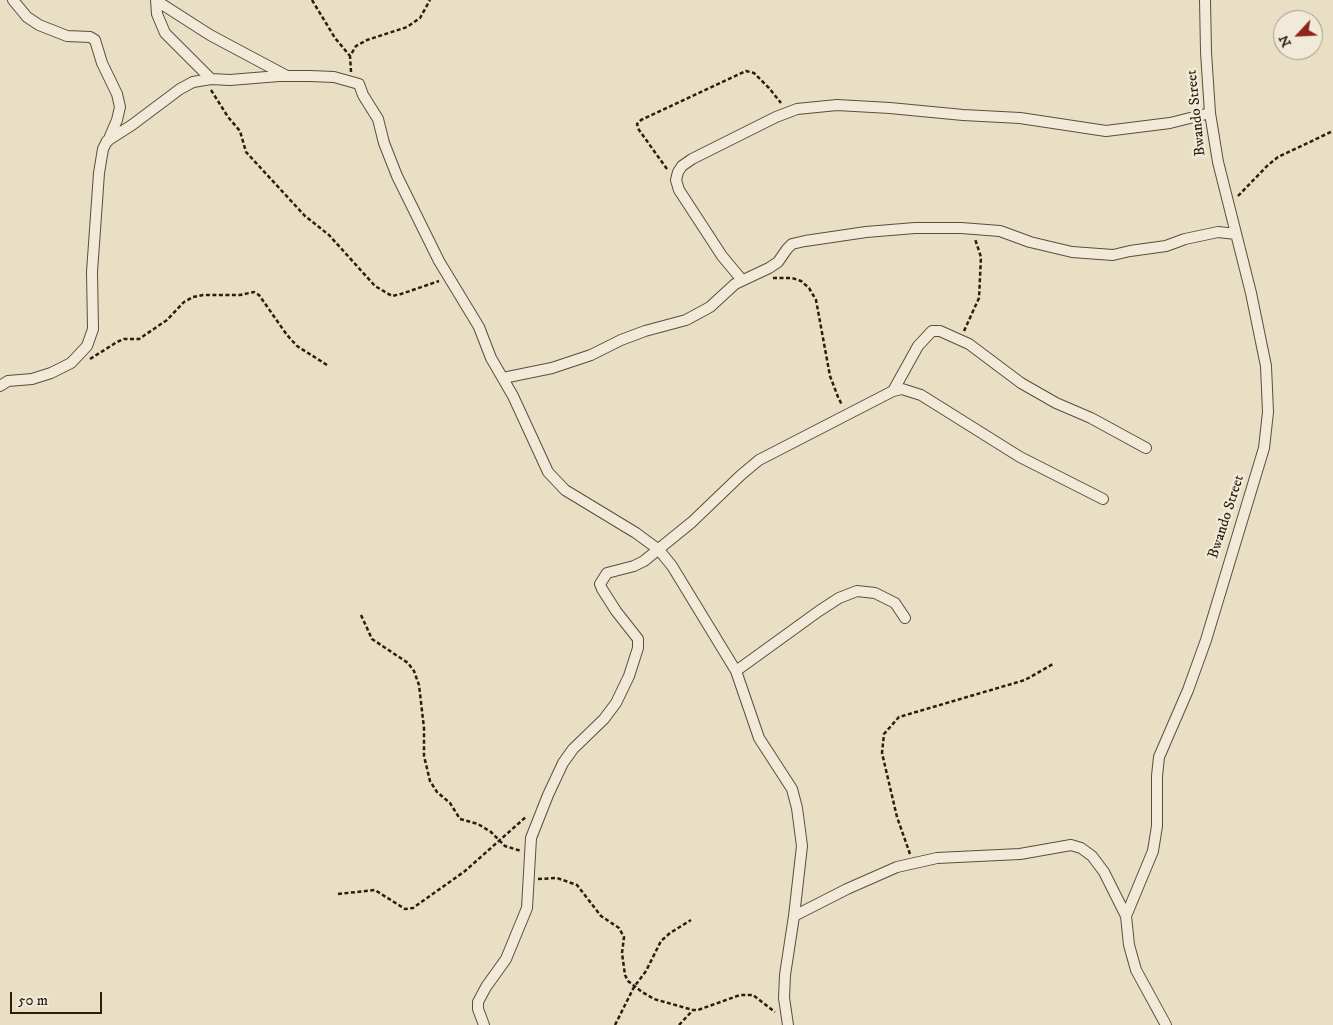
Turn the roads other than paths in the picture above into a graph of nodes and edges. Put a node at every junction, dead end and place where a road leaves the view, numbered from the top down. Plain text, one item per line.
1 (13, 0) edge
2 (156, 0) edge
3 (1205, 0) edge
4 (287, 76) junction
5 (208, 80) junction
6 (1210, 114) junction
7 (107, 142) junction
8 (1236, 234) junction
9 (742, 280) junction
10 (503, 378) junction
11 (0, 386) edge
12 (893, 391) junction
13 (1146, 448) dead end
14 (1103, 499) dead end
15 (659, 550) junction
16 (905, 618) dead end
17 (736, 671) junction
18 (794, 916) junction
19 (1126, 916) junction
20 (788, 1022) edge
21 (484, 1025) edge
22 (1166, 1025) edge

1 - 7 street
2 - 4 street
2 - 5 street
3 - 6 street, Bwando Street
4 - 5 street
4 - 10 street
5 - 7 street
6 - 8 street, Bwando Street
6 - 9 street
7 - 11 street
8 - 9 street
8 - 19 street, Bwando Street
9 - 10 street
10 - 15 street
12 - 13 street
12 - 14 street
12 - 15 street
15 - 17 street
15 - 21 street
16 - 17 street
17 - 18 street
18 - 19 street
18 - 20 street
19 - 22 street, Bwando Street

